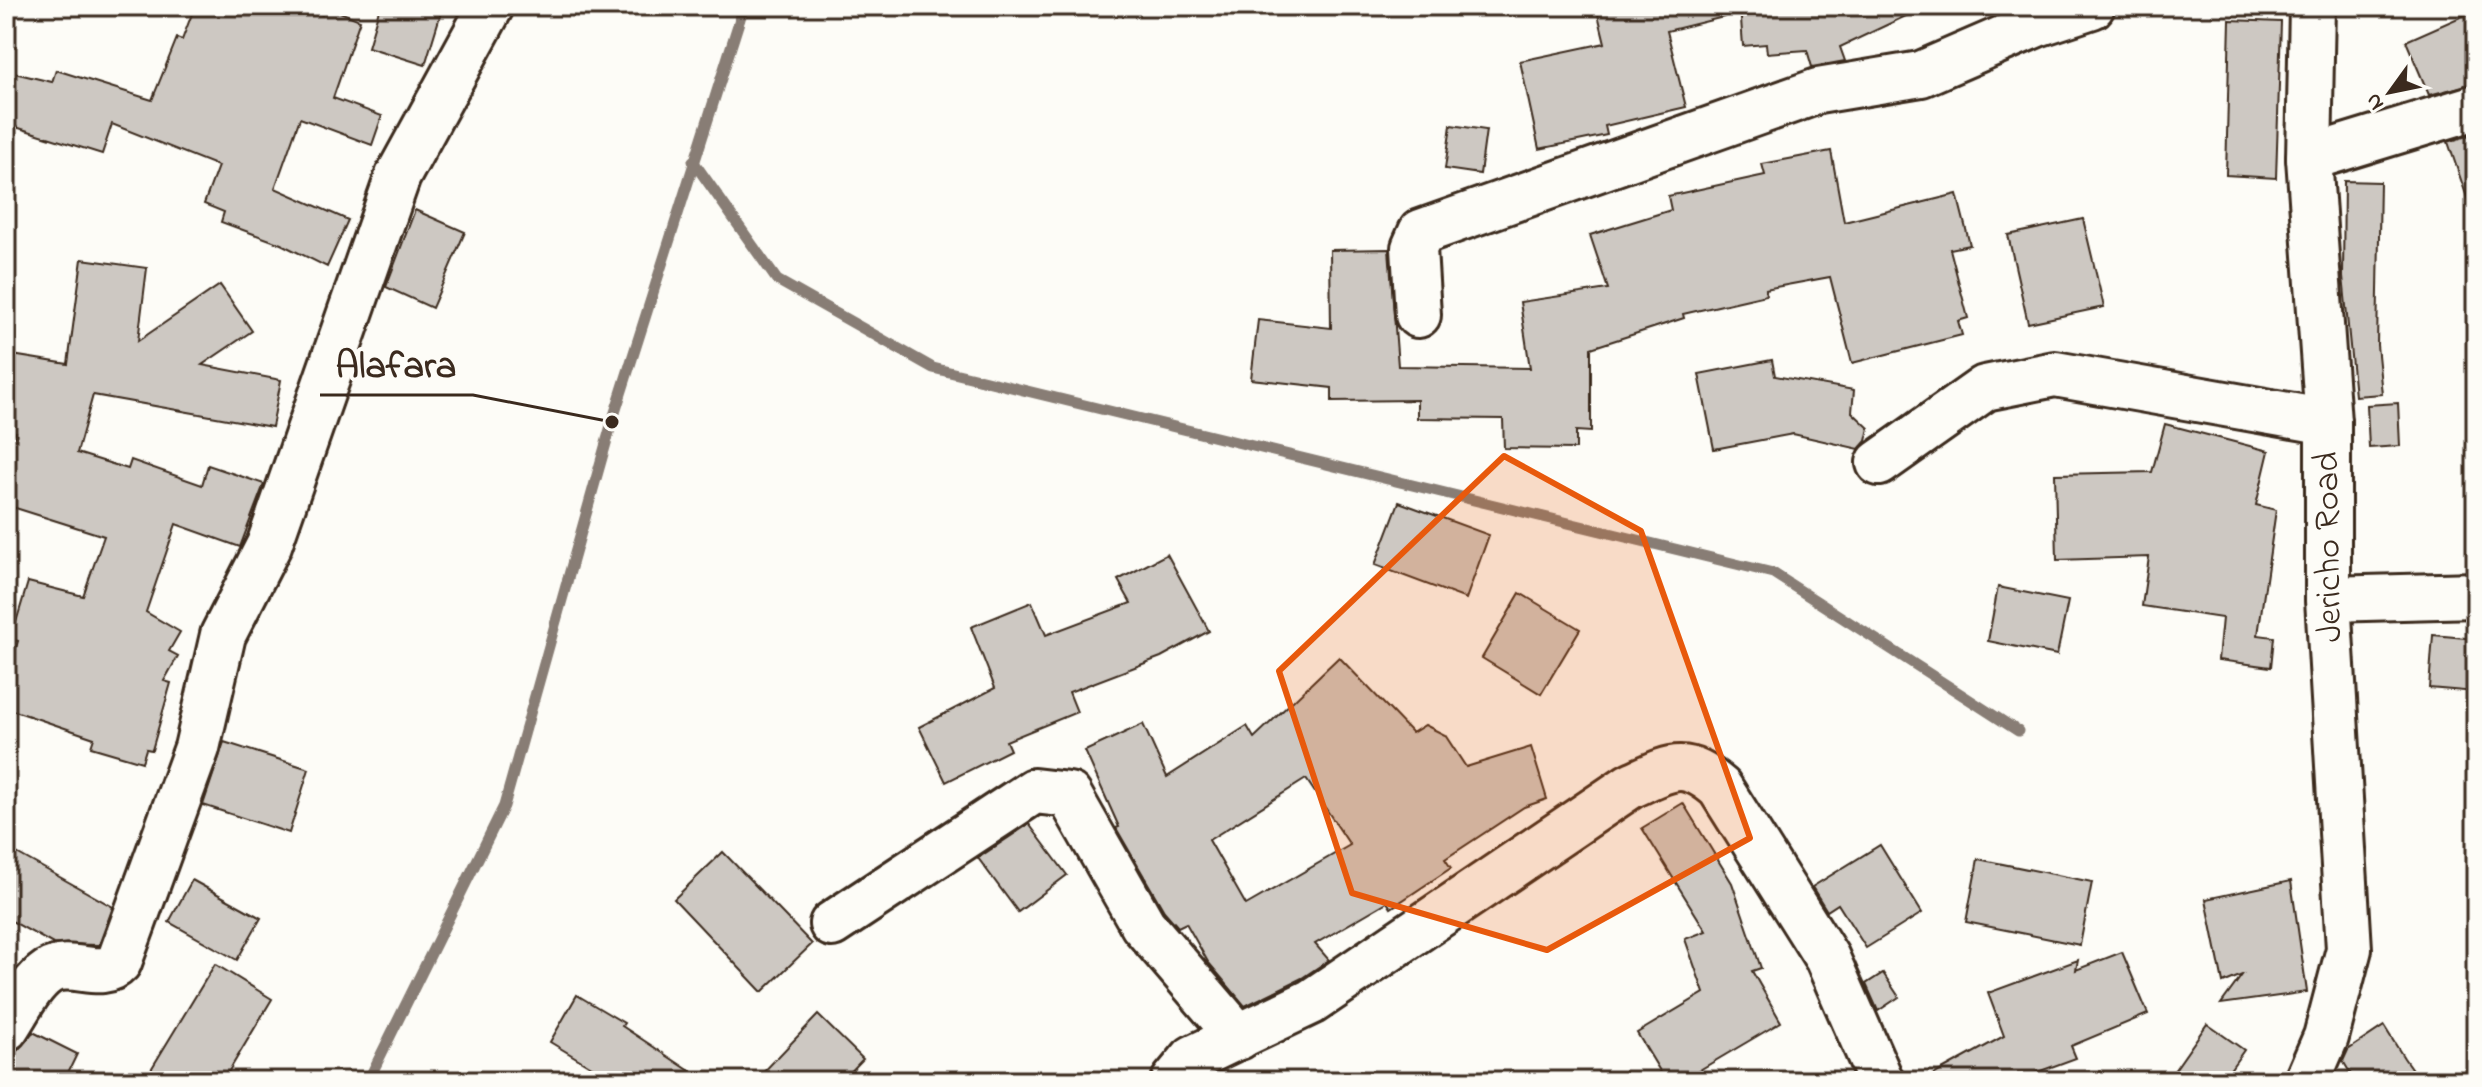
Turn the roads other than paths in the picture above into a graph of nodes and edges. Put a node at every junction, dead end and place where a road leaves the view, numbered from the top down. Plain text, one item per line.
1 (491, 6) edge
2 (2092, 6) edge
3 (2312, 6) edge
4 (2476, 107) edge
5 (2309, 158) junction
6 (1418, 315) dead end
7 (2328, 422) junction
8 (1879, 463) dead end
9 (2476, 595) edge
10 (2328, 599) junction
11 (832, 924) dead end
12 (6, 1028) edge
13 (1239, 1037) junction
14 (1174, 1081) edge
15 (1881, 1081) edge
16 (2307, 1081) edge

1 - 12 street
2 - 6 street
3 - 5 street, Jericho Road
4 - 5 street
5 - 7 street, Jericho Road
7 - 8 street
7 - 10 street, Jericho Road
9 - 10 street
10 - 16 street, Jericho Road
11 - 13 street
13 - 14 street
13 - 15 street

